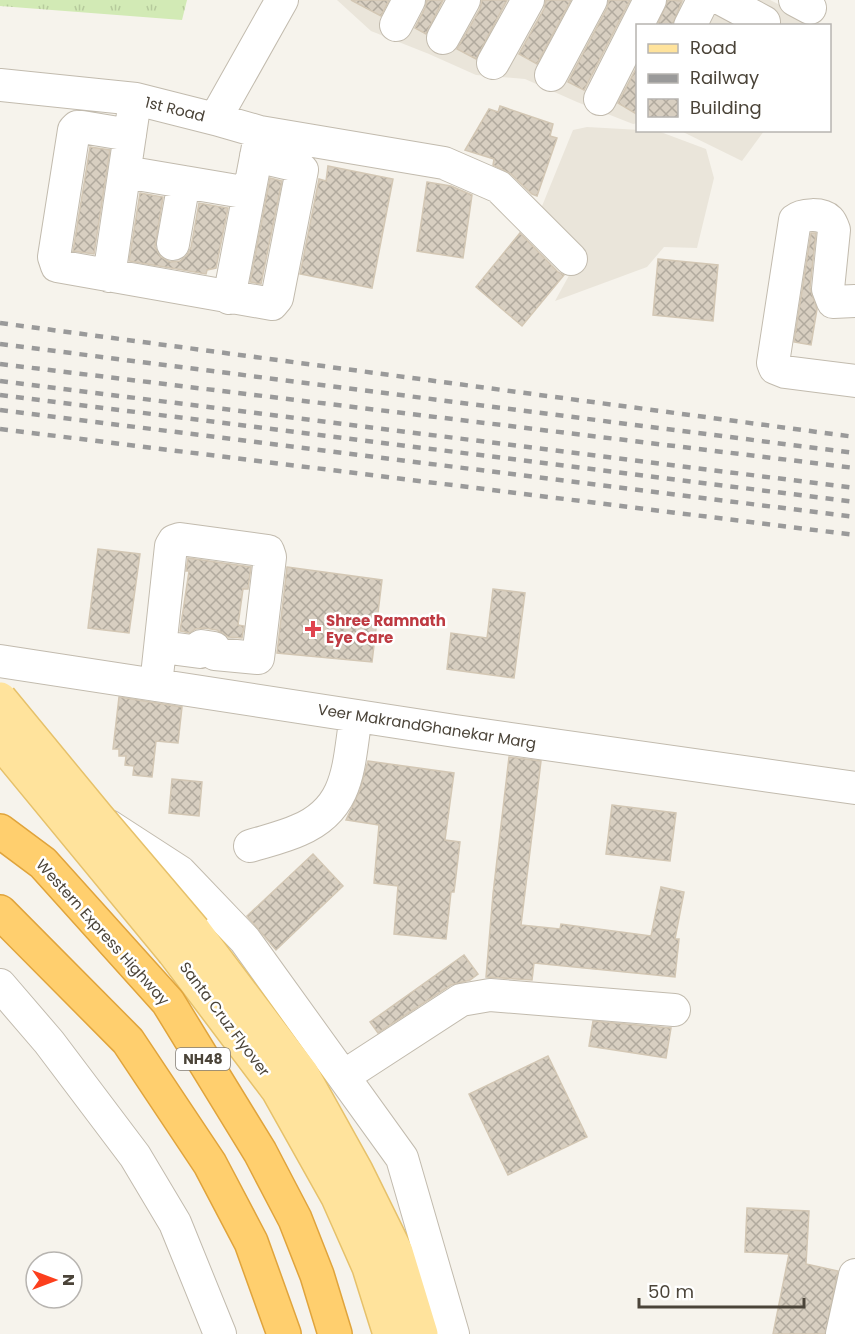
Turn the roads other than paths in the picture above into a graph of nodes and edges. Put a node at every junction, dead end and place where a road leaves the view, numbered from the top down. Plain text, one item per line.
1 (282, 0) edge
2 (464, 0) edge
3 (528, 0) edge
4 (591, 0) edge
5 (650, 0) edge
6 (703, 0) edge
7 (723, 0) edge
8 (758, 22) edge
9 (638, 24) edge
10 (691, 24) edge
11 (636, 28) edge
12 (443, 38) dead end
13 (493, 63) dead end
14 (551, 75) dead end
15 (0, 85) edge
16 (136, 99) junction
17 (600, 99) dead end
18 (215, 119) junction
19 (130, 135) junction
20 (258, 144) junction
21 (125, 172) junction
22 (184, 182) junction
23 (249, 193) junction
24 (173, 244) dead end
25 (571, 259) dead end
26 (109, 276) junction
27 (229, 298) junction
28 (855, 301) edge
29 (855, 381) edge
30 (162, 647) junction
31 (242, 658) junction
32 (0, 661) edge
33 (156, 685) junction
34 (236, 698) junction
35 (0, 699) edge
36 (356, 716) junction
37 (0, 741) edge
38 (0, 750) edge
39 (855, 788) edge
40 (0, 831) edge
41 (250, 846) dead end
42 (0, 912) edge
43 (184, 941) junction
44 (0, 985) edge
45 (674, 1010) dead end
46 (344, 1076) junction
47 (855, 1275) edge
48 (220, 1334) edge
49 (284, 1334) edge
50 (335, 1334) edge
51 (390, 1334) edge
52 (421, 1334) edge
53 (453, 1334) edge
54 (842, 1334) edge

1 - 18 street, 1st Road
2 - 12 street
3 - 13 street
4 - 14 street
5 - 9 street
6 - 10 street
7 - 8 street
11 - 17 street
15 - 16 street, 1st Road
16 - 18 street, 1st Road
16 - 19 street
18 - 20 street
19 - 21 street
19 - 26 street
20 - 23 street
20 - 25 street
20 - 27 street
21 - 22 street
21 - 26 street
22 - 23 street
22 - 24 street
23 - 27 street
26 - 27 street
28 - 29 street
30 - 31 street
30 - 31 street
30 - 33 street
31 - 34 street
32 - 33 street, Veer MakrandGhanekar Marg
33 - 34 street, Veer MakrandGhanekar Marg
34 - 36 street, Veer MakrandGhanekar Marg
35 - 43 main road, Santa Cruz Flyover, bridge
36 - 39 street, Veer MakrandGhanekar Marg
36 - 41 street
37 - 43 main road, Santa Cruz Flyover, bridge
38 - 46 street
40 - 50 highway, Western Express Highway / NH48
42 - 49 highway
43 - 51 main road, Santa Cruz Flyover
43 - 52 main road
44 - 48 street
45 - 46 street
46 - 53 street
47 - 54 street

